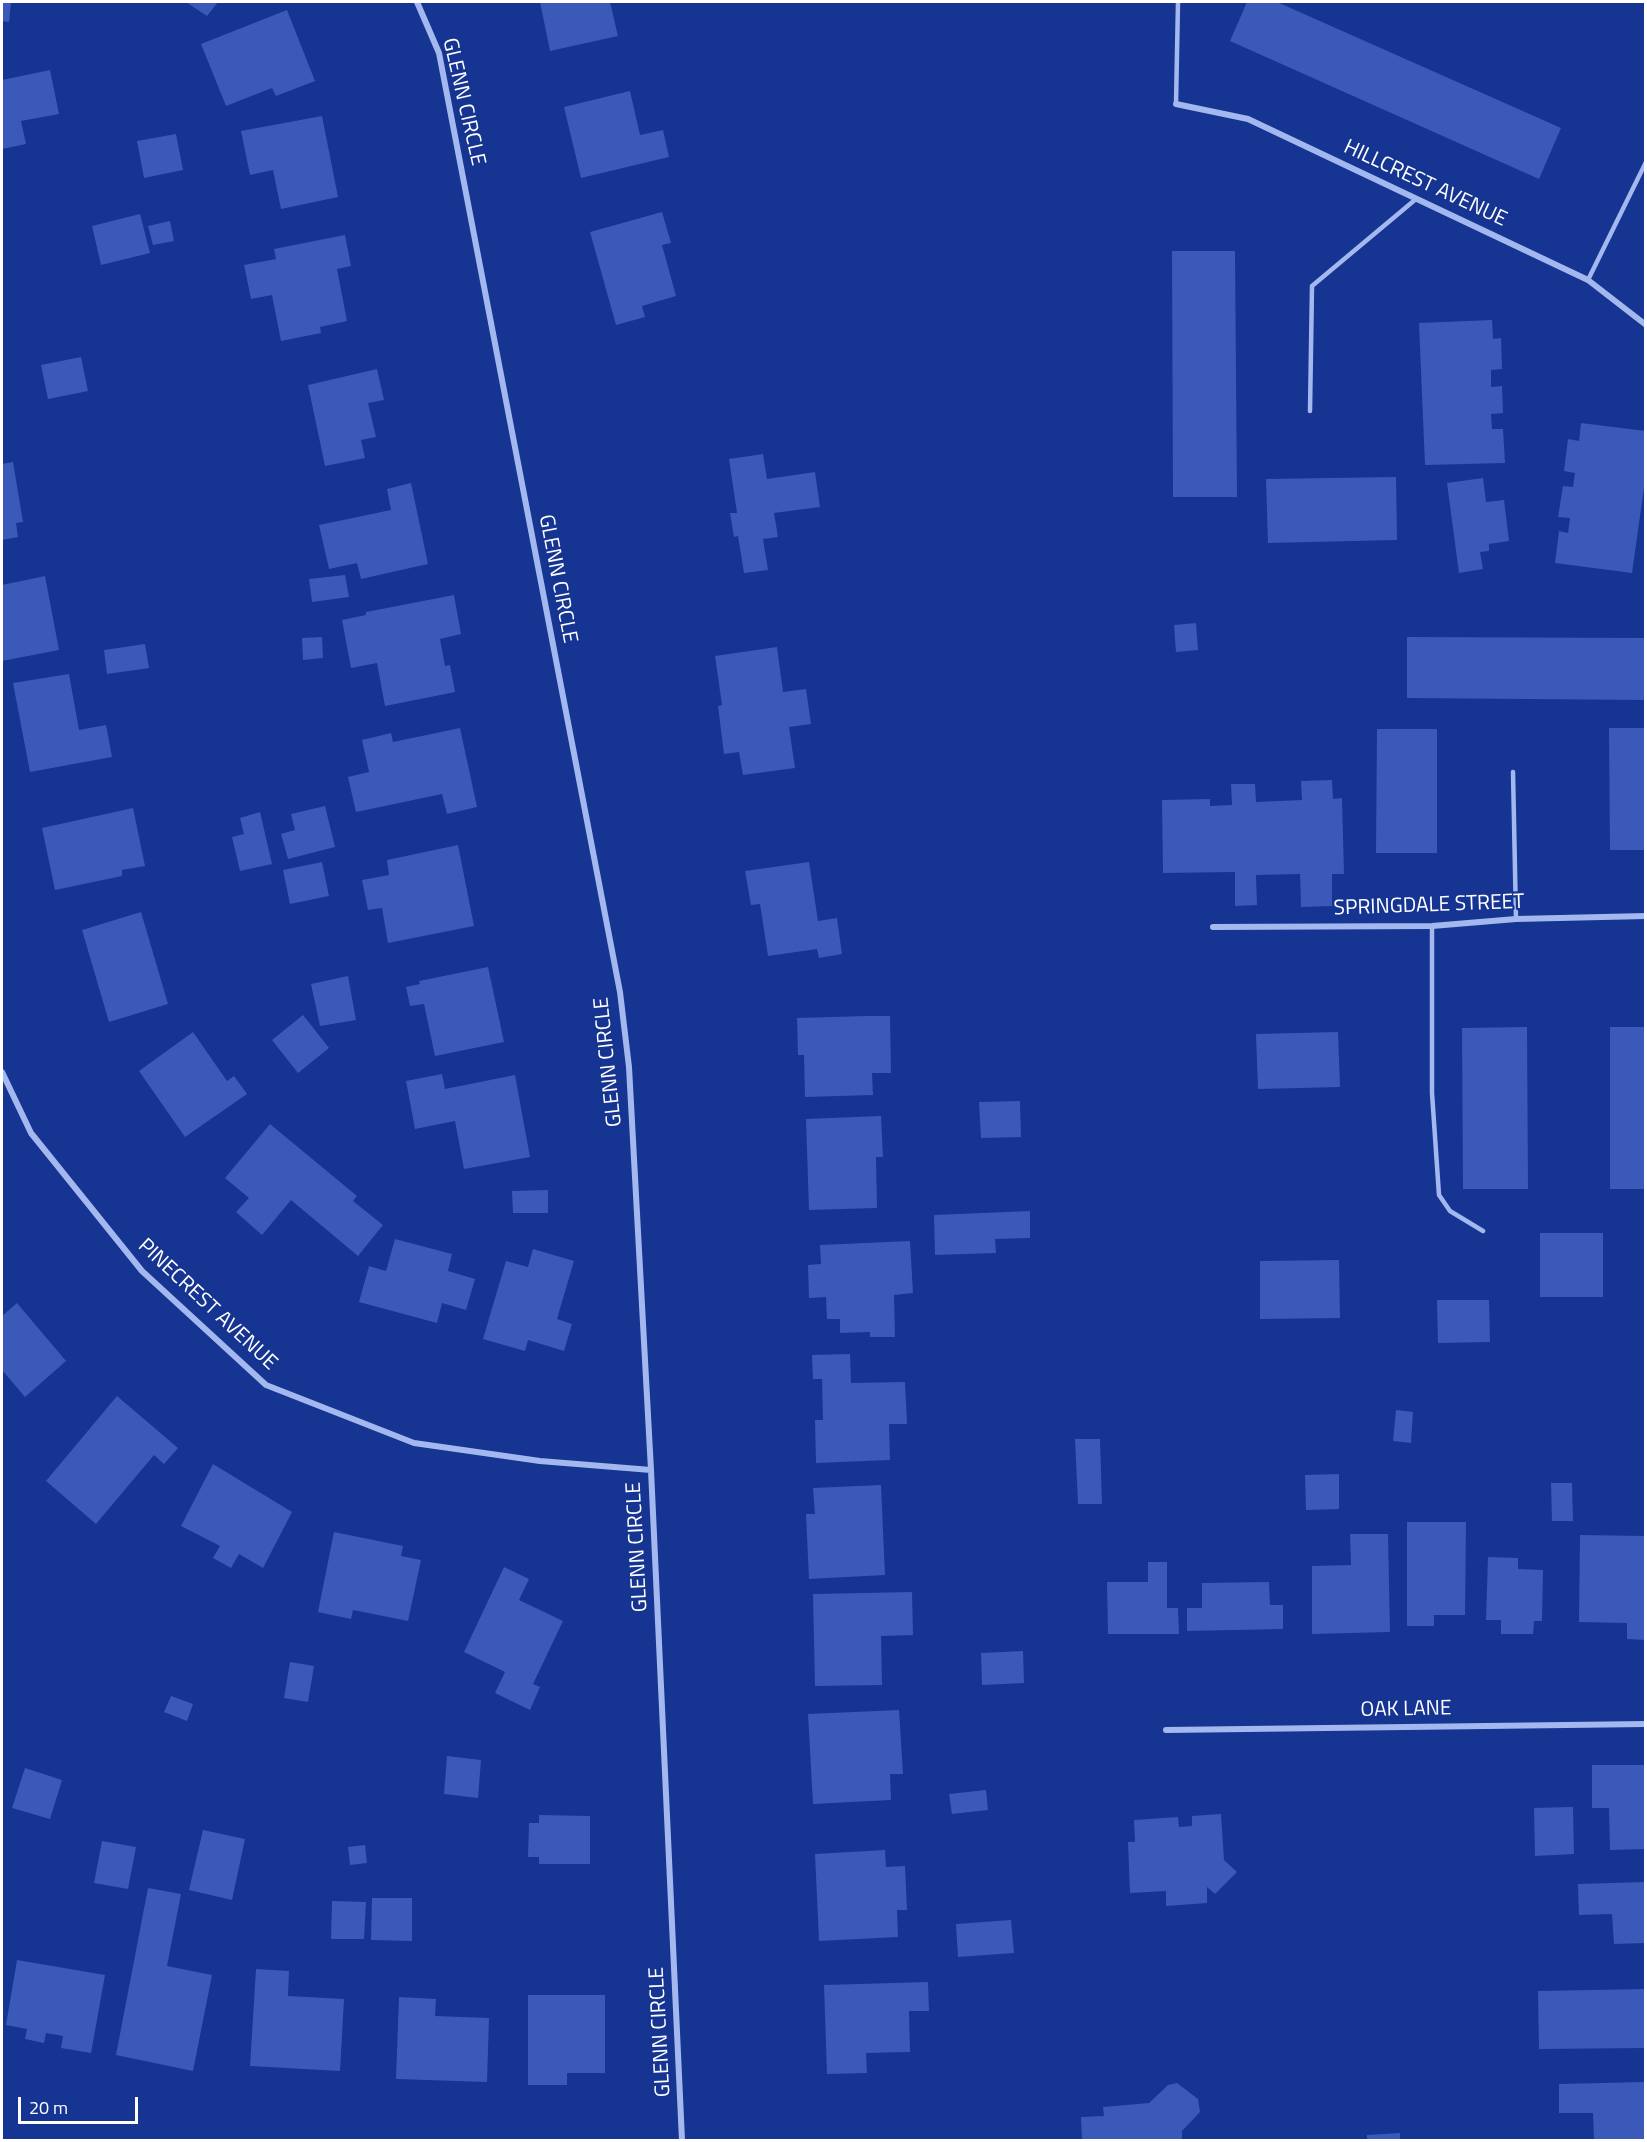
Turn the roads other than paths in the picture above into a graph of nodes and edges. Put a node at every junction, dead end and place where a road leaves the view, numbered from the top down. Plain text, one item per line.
1 (417, 2) edge
2 (1178, 2) edge
3 (1176, 104) joint
4 (1646, 162) edge
5 (1416, 198) junction
6 (1588, 280) junction
7 (1646, 325) edge
8 (1310, 411) dead end
9 (1513, 772) dead end
10 (1646, 916) edge
11 (1516, 919) junction
12 (1432, 926) junction
13 (1214, 927) dead end
14 (2, 1072) edge
15 (1483, 1231) dead end
16 (651, 1470) junction
17 (1646, 1724) edge
18 (1166, 1730) dead end
19 (682, 2140) edge

1 - 16 street, GLENN CIRCLE
2 - 3 lane
3 - 5 street, HILLCREST AVENUE
4 - 6 lane
5 - 6 street, HILLCREST AVENUE
5 - 8 lane
6 - 7 street, HILLCREST AVENUE
9 - 11 lane
10 - 11 street, SPRINGDALE STREET
11 - 12 street, SPRINGDALE STREET
12 - 13 street, SPRINGDALE STREET
12 - 15 lane
14 - 16 street, PINECREST AVENUE
16 - 19 street, GLENN CIRCLE
17 - 18 street, OAK LANE

